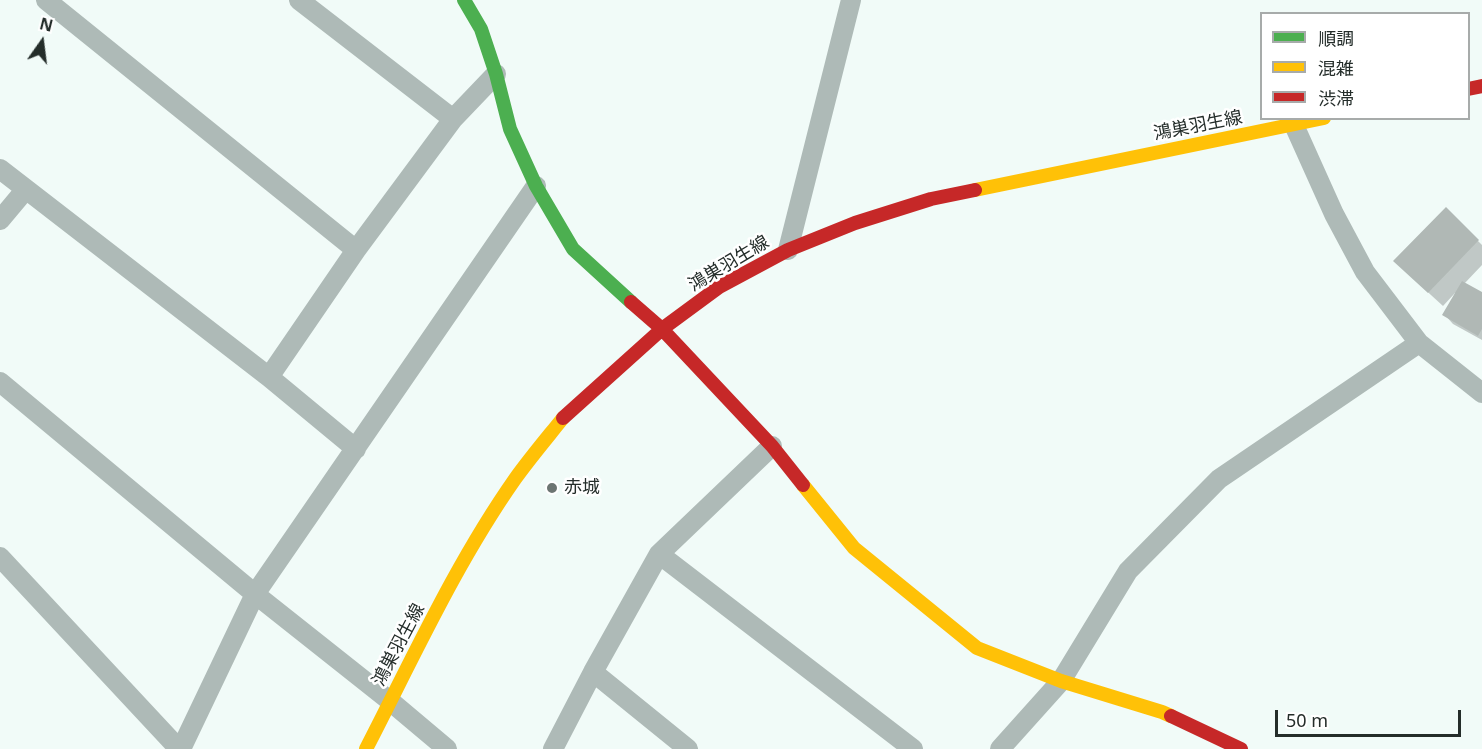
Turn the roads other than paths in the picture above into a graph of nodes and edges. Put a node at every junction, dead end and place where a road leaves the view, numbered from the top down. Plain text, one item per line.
1 (46, 0) edge
2 (299, 0) edge
3 (464, 0) edge
4 (851, 0) edge
5 (496, 74) junction
6 (453, 119) junction
7 (1315, 120) edge
8 (1294, 125) junction
9 (0, 169) edge
10 (536, 186) junction
11 (26, 189) junction
12 (0, 220) edge
13 (356, 250) junction
14 (788, 250) junction
15 (662, 329) junction
16 (1419, 343) junction
17 (269, 377) junction
18 (0, 382) edge
19 (1482, 393) edge
20 (772, 446) junction
21 (356, 449) junction
22 (659, 554) junction
23 (0, 557) edge
24 (255, 594) junction
25 (592, 672) junction
26 (1061, 681) junction
27 (390, 701) junction
28 (180, 749) edge
29 (366, 749) edge
30 (447, 749) edge
31 (553, 749) edge
32 (688, 749) edge
33 (914, 749) edge
34 (1000, 749) edge
35 (1241, 749) edge

1 - 13 street
2 - 6 street
3 - 5 main road
4 - 14 street
5 - 6 street
5 - 10 main road
6 - 13 street
7 - 8 main road, 鴻巣羽生線
8 - 14 main road, 鴻巣羽生線
8 - 16 street
9 - 11 street
10 - 15 main road
10 - 21 street
11 - 12 street
11 - 17 street
13 - 17 street
14 - 15 main road, 鴻巣羽生線
15 - 20 main road
15 - 27 main road, 鴻巣羽生線
16 - 19 street
16 - 26 street
17 - 21 street
18 - 24 street
20 - 22 street
20 - 26 main road
21 - 24 street
22 - 25 street
22 - 33 street
23 - 28 street
24 - 27 street
24 - 28 street
25 - 31 street
25 - 32 street
26 - 34 street
26 - 35 main road
27 - 29 main road, 鴻巣羽生線
27 - 30 street

